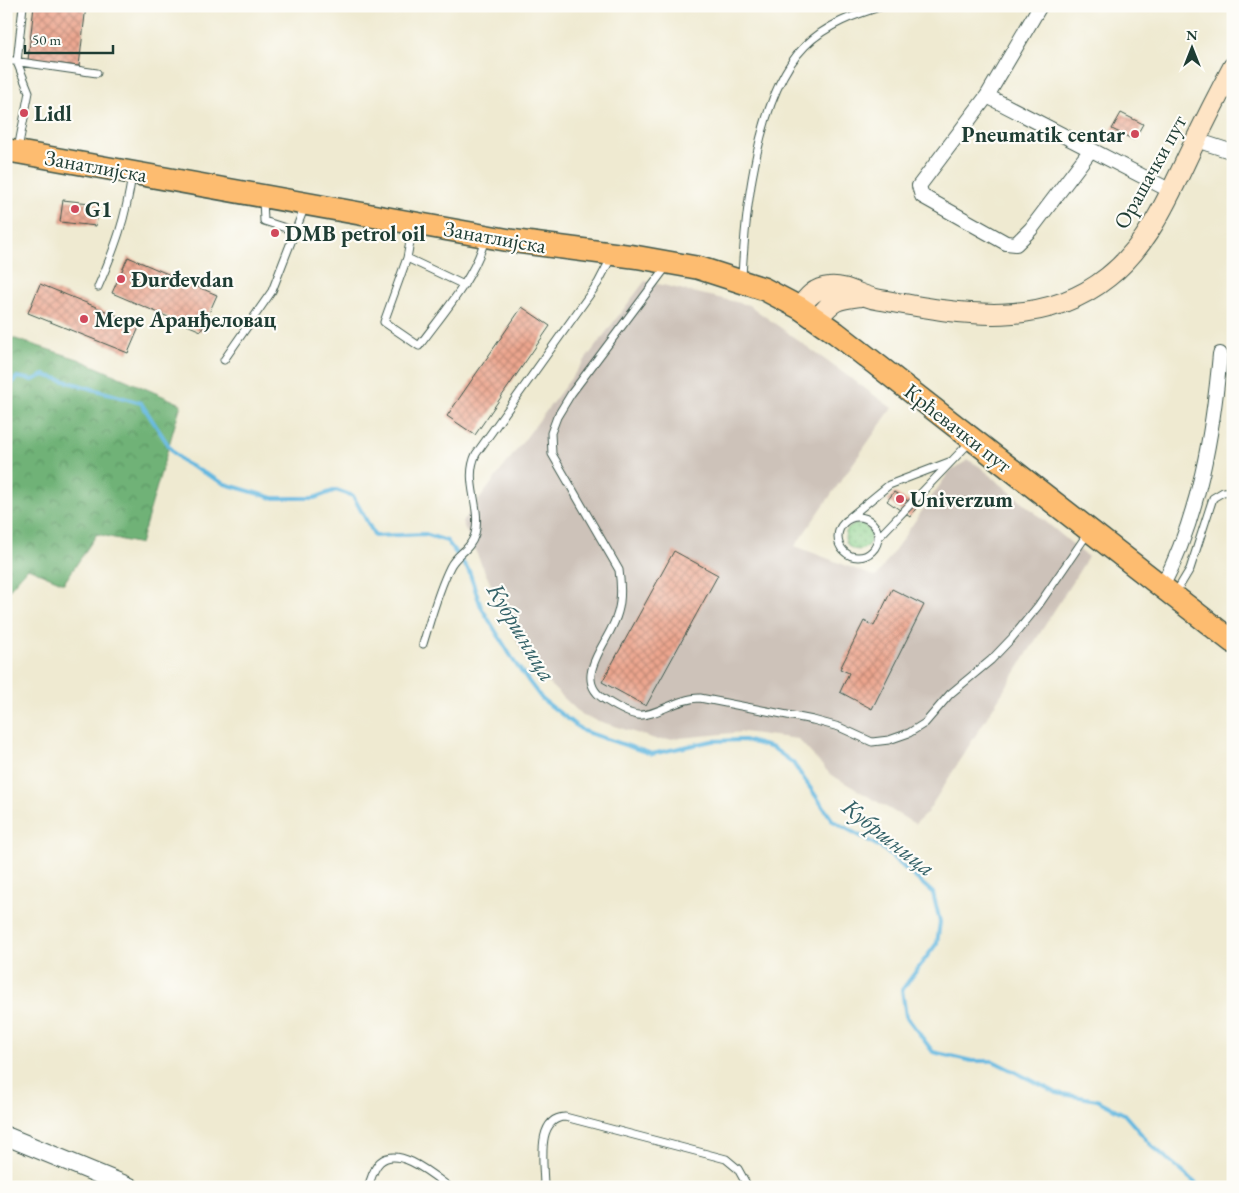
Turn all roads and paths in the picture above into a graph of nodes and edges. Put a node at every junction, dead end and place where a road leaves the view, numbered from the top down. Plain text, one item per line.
1 (22, 6) edge
2 (883, 6) edge
3 (1040, 6) edge
4 (6, 60) edge
5 (17, 62) junction
6 (1233, 67) edge
7 (97, 73) dead end
8 (987, 96) junction
9 (1196, 140) junction
10 (12, 151) edge
11 (1090, 151) junction
12 (1233, 152) edge
13 (132, 173) junction
14 (1171, 191) junction
15 (264, 197) junction
16 (306, 204) junction
17 (413, 223) junction
18 (295, 230) junction
19 (486, 236) junction
20 (613, 254) junction
21 (407, 258) junction
22 (670, 262) junction
23 (742, 281) junction
24 (464, 285) junction
25 (98, 287) dead end
26 (809, 314) junction
27 (1220, 354) dead end
28 (224, 360) dead end
29 (973, 439) junction
30 (951, 462) junction
31 (1233, 490) edge
32 (848, 519) junction
33 (1090, 530) junction
34 (879, 536) junction
35 (1168, 592) junction
36 (1233, 642) edge
37 (423, 644) dead end
38 (6, 1136) edge
39 (130, 1187) edge
40 (368, 1187) edge
41 (449, 1187) edge
42 (544, 1187) edge
43 (748, 1187) edge

1 - 5 lane
2 - 23 lane
3 - 8 street
4 - 5 lane
5 - 7 lane
5 - 10 lane
6 - 9 main road, Орашачки пут
8 - 11 street
8 - 11 street
9 - 12 street
9 - 14 main road, Орашачки пут
10 - 13 main road, Занатлијска
11 - 14 street
13 - 15 main road, Занатлијска
13 - 25 lane
14 - 26 main road, Орашачки пут
15 - 16 main road, Занатлијска
15 - 18 lane
16 - 17 main road, Занатлијска
16 - 18 lane
17 - 19 main road, Занатлијска
17 - 21 lane
18 - 28 lane
19 - 20 main road, Занатлијска
19 - 24 lane
20 - 22 main road, Занатлијска
20 - 37 lane
21 - 24 lane
21 - 24 lane
22 - 23 main road, Занатлијска
22 - 33 lane
23 - 26 main road, Занатлијска
26 - 29 main road, Крћевачки пут
27 - 35 street
29 - 30 lane
29 - 33 main road, Крћевачки пут
30 - 32 lane
30 - 34 lane
31 - 35 lane
32 - 34 lane
32 - 34 lane
33 - 35 main road, Крћевачки пут
35 - 36 main road, Крћевачки пут
38 - 39 street
40 - 41 lane
42 - 43 lane

